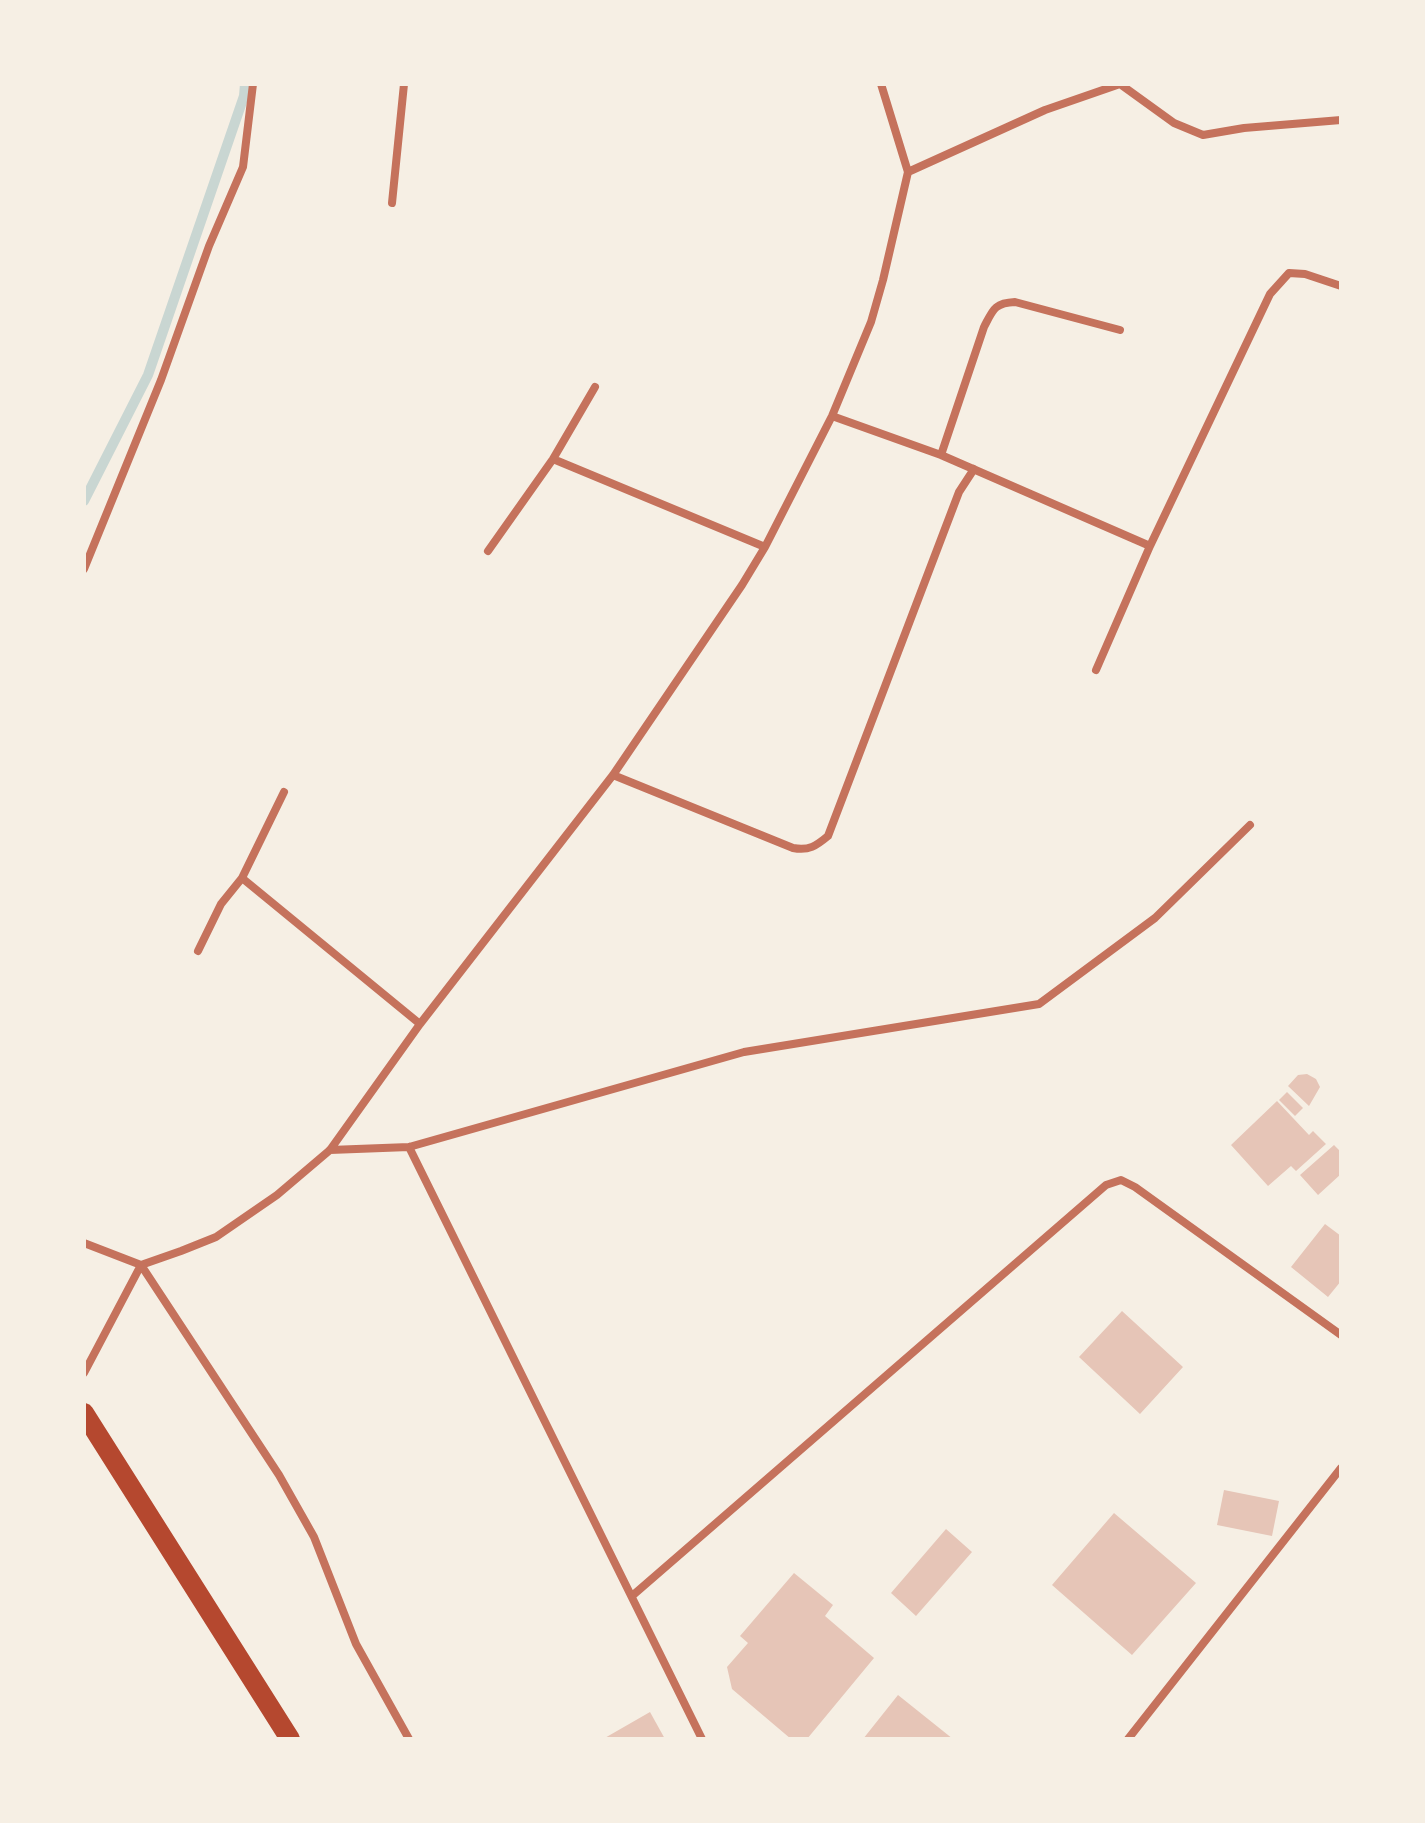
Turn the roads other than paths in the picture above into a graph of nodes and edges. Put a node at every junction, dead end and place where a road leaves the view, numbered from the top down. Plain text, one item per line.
1 (253, 84) edge
2 (404, 84) edge
3 (881, 84) edge
4 (1120, 84) edge
5 (1341, 120) edge
6 (908, 172) junction
7 (392, 203) dead end
8 (1341, 286) edge
9 (1120, 330) dead end
10 (595, 387) dead end
11 (832, 416) junction
12 (941, 455) junction
13 (553, 459) junction
14 (974, 469) junction
15 (1150, 546) junction
16 (765, 547) junction
17 (488, 551) dead end
18 (84, 569) edge
19 (1096, 670) dead end
20 (613, 775) junction
21 (284, 792) dead end
22 (1250, 825) dead end
23 (242, 878) junction
24 (198, 951) dead end
25 (420, 1024) junction
26 (409, 1147) junction
27 (330, 1150) junction
28 (84, 1243) edge
29 (141, 1265) junction
30 (1341, 1335) edge
31 (84, 1373) edge
32 (84, 1413) edge
33 (1341, 1468) edge
34 (632, 1596) junction
35 (290, 1739) edge
36 (409, 1739) edge
37 (702, 1739) edge
38 (1128, 1739) edge

1 - 18 street
2 - 7 street
3 - 6 street
4 - 5 street
4 - 6 street
6 - 11 street
8 - 15 street
9 - 12 street
10 - 13 street
11 - 12 street
11 - 16 street
12 - 14 street
13 - 16 street
13 - 17 street
14 - 15 street
14 - 20 street
15 - 19 street
16 - 20 street
20 - 25 street
21 - 23 street
22 - 26 street
23 - 24 street
23 - 25 street
25 - 27 street
26 - 27 street
26 - 34 street
27 - 29 street
28 - 29 street
29 - 31 street
29 - 36 street
30 - 34 street
32 - 35 main road
33 - 38 street
34 - 37 street

